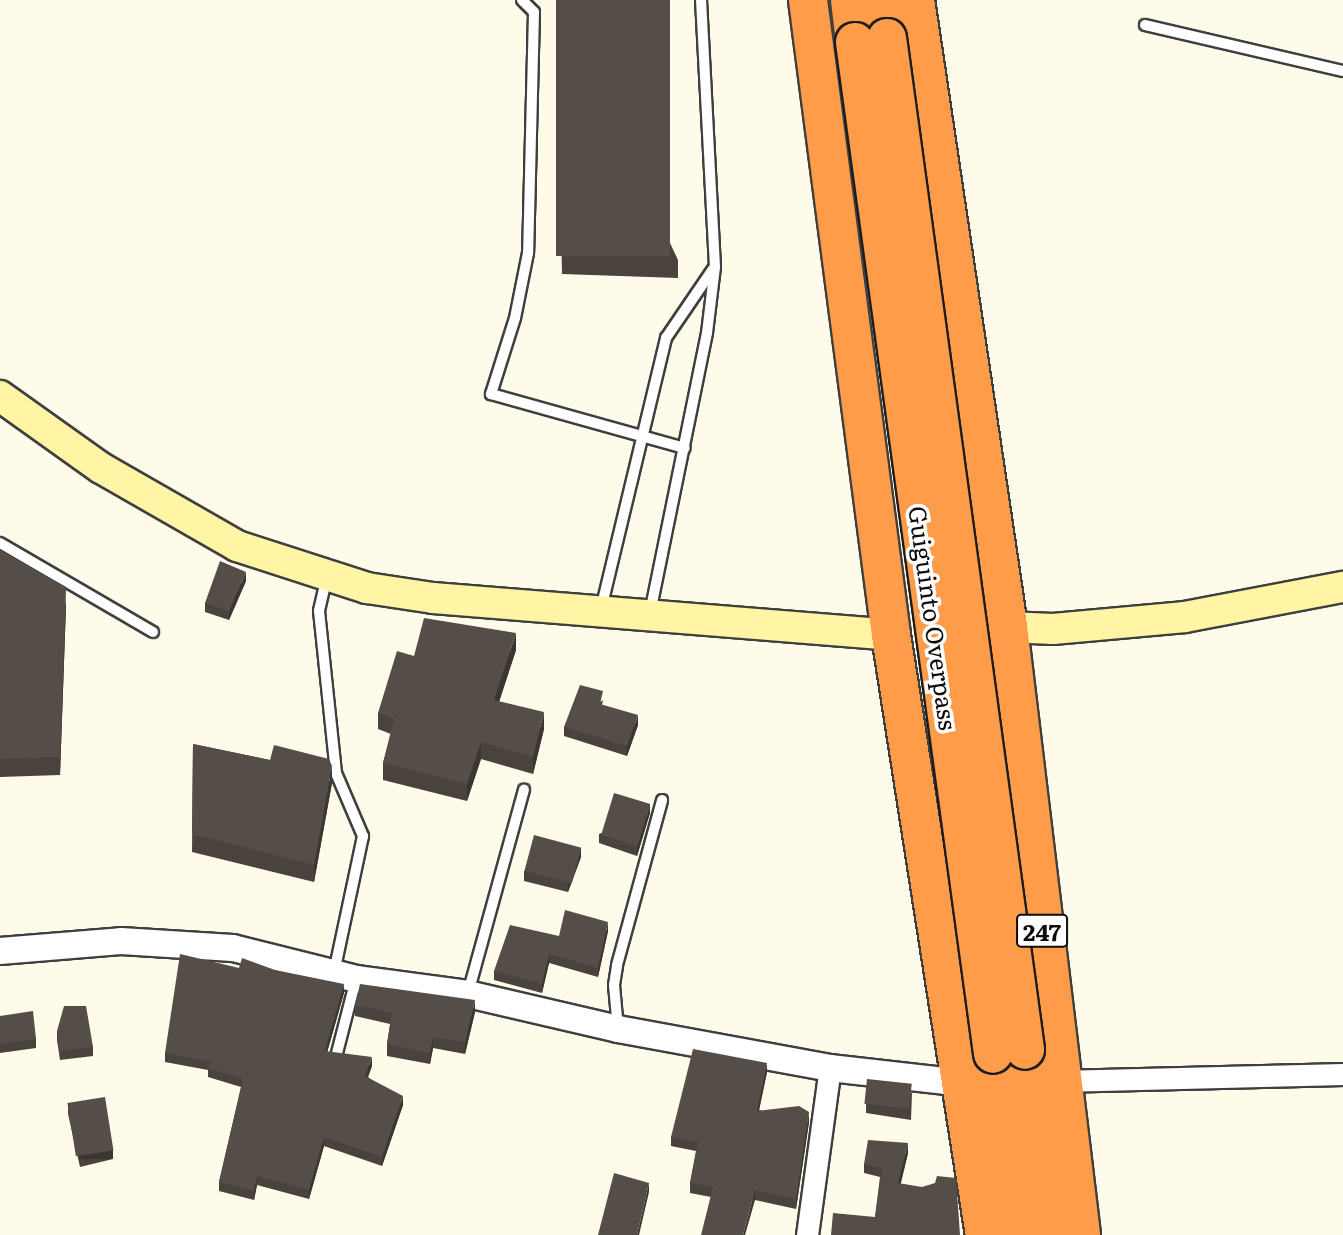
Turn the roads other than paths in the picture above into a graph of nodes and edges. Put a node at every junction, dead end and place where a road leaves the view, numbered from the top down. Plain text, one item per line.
1 (522, 0) edge
2 (701, 0) edge
3 (808, 0) edge
4 (850, 0) edge
5 (881, 0) edge
6 (915, 0) edge
7 (1144, 25) dead end
8 (871, 40) junction
9 (1343, 71) edge
10 (715, 267) junction
11 (0, 396) edge
12 (643, 436) junction
13 (685, 449) junction
14 (0, 543) edge
15 (327, 576) junction
16 (1343, 587) edge
17 (601, 611) junction
18 (650, 614) junction
19 (1007, 627) junction
20 (153, 632) dead end
21 (891, 635) junction
22 (524, 790) dead end
23 (662, 800) dead end
24 (0, 951) edge
25 (345, 977) junction
26 (468, 994) junction
27 (618, 1029) junction
28 (1009, 1052) junction
29 (336, 1058) edge
30 (830, 1068) junction
31 (1343, 1074) edge
32 (1059, 1081) junction
33 (964, 1083) junction
34 (807, 1235) edge
35 (985, 1235) edge
36 (1018, 1235) edge
37 (1049, 1235) edge
38 (1081, 1235) edge

1 - 12 lane
2 - 10 lane
3 - 21 highway
4 - 8 highway, Guiguinto Overpass
5 - 8 highway, Guiguinto Overpass
6 - 19 highway
7 - 9 lane
8 - 28 highway, Guiguinto Overpass, bridge
10 - 12 lane
10 - 13 lane
11 - 15 main road
12 - 13 lane
12 - 17 lane
13 - 18 lane
14 - 20 lane
15 - 17 main road
15 - 25 lane
16 - 19 main road
17 - 18 main road
18 - 21 main road
19 - 32 highway, 247
21 - 33 highway
22 - 26 lane
23 - 27 lane
24 - 25 street
25 - 26 street
25 - 29 lane
26 - 27 street
27 - 30 street
28 - 36 highway, Guiguinto Overpass
28 - 37 highway, Guiguinto Overpass
30 - 33 street
30 - 34 street
31 - 32 street
32 - 38 highway, 247
33 - 35 highway

